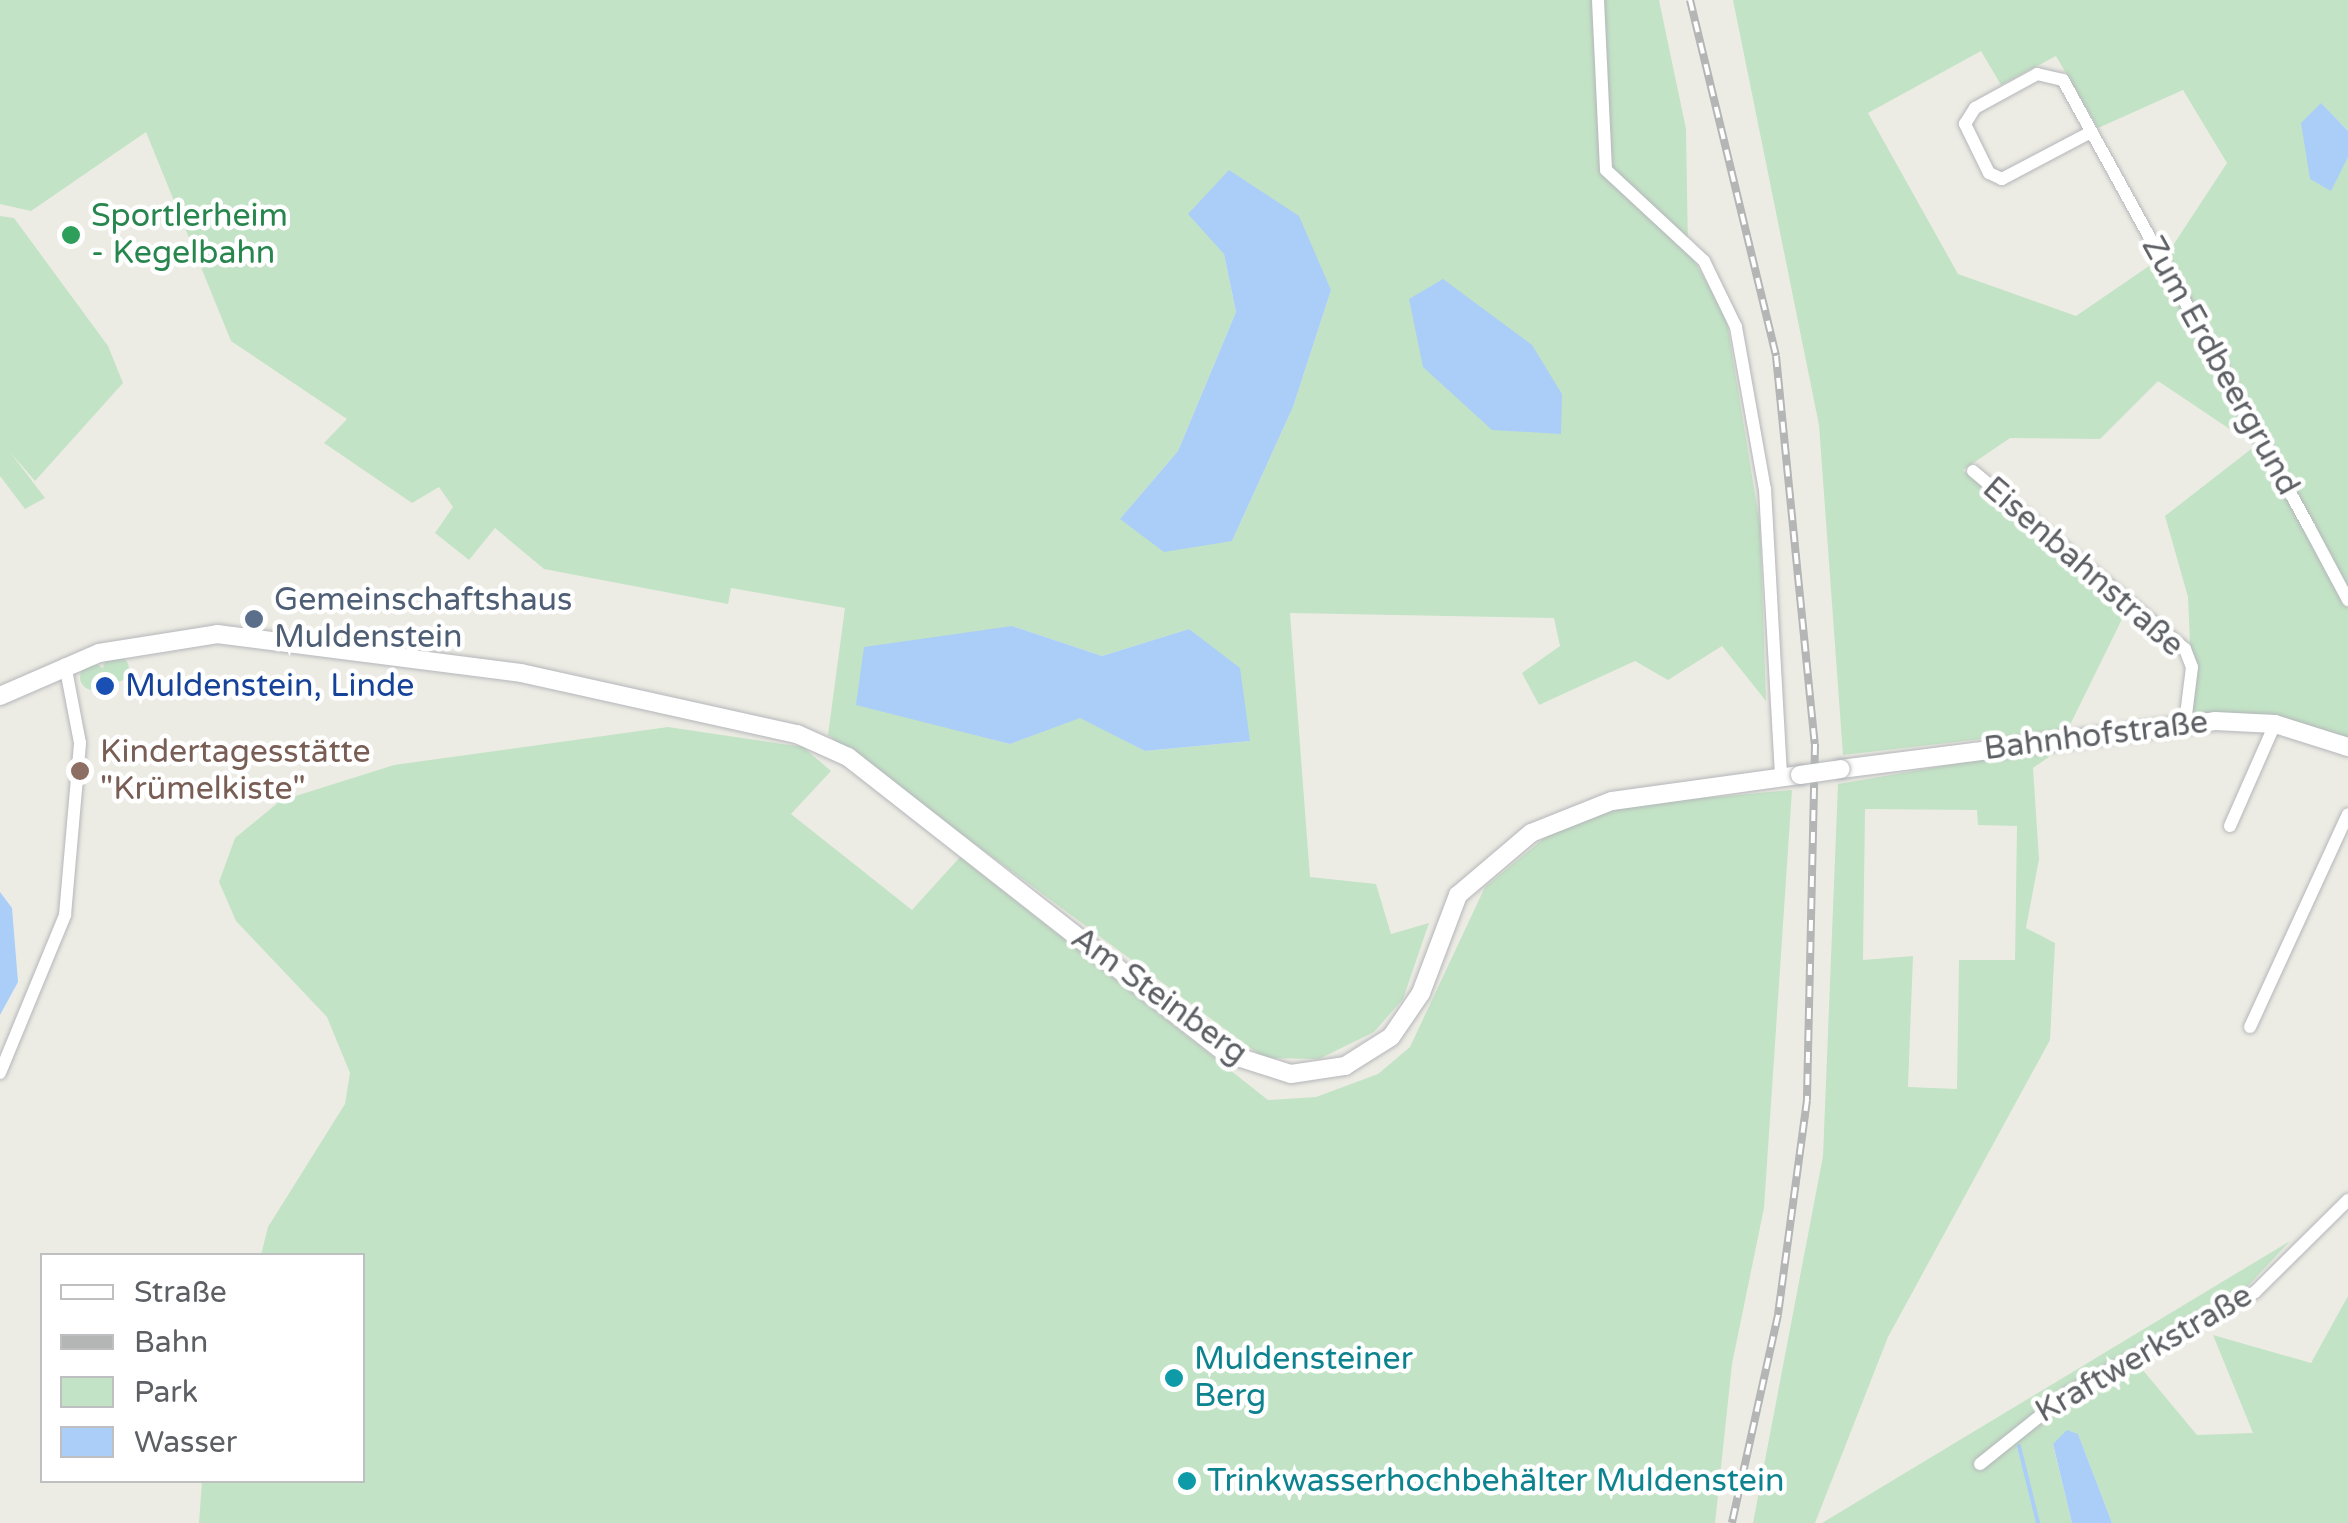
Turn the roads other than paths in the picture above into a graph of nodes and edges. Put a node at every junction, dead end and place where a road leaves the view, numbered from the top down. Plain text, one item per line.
1 (1598, 0) edge
2 (2091, 132) junction
3 (1972, 471) dead end
4 (2348, 600) edge
5 (65, 664) junction
6 (0, 696) edge
7 (2186, 723) junction
8 (2275, 724) junction
9 (2348, 747) edge
10 (1841, 769) joint
11 (1790, 776) junction
12 (2348, 814) edge
13 (2230, 826) dead end
14 (2250, 1027) dead end
15 (0, 1073) edge
16 (2348, 1200) edge
17 (1980, 1464) dead end

1 - 11 street
2 - 2 street, Zum Erdbeergrund
2 - 4 street, Zum Erdbeergrund
3 - 7 street, Eisenbahnstraße
5 - 6 main road, Am Steinberg
5 - 11 main road, Am Steinberg
5 - 15 street
7 - 8 main road, Bahnhofstraße
7 - 10 main road, Bahnhofstraße
8 - 9 main road, Bahnhofstraße
8 - 13 street
10 - 11 main road, Am Steinberg, bridge
12 - 14 street
16 - 17 street, Kraftwerkstraße

